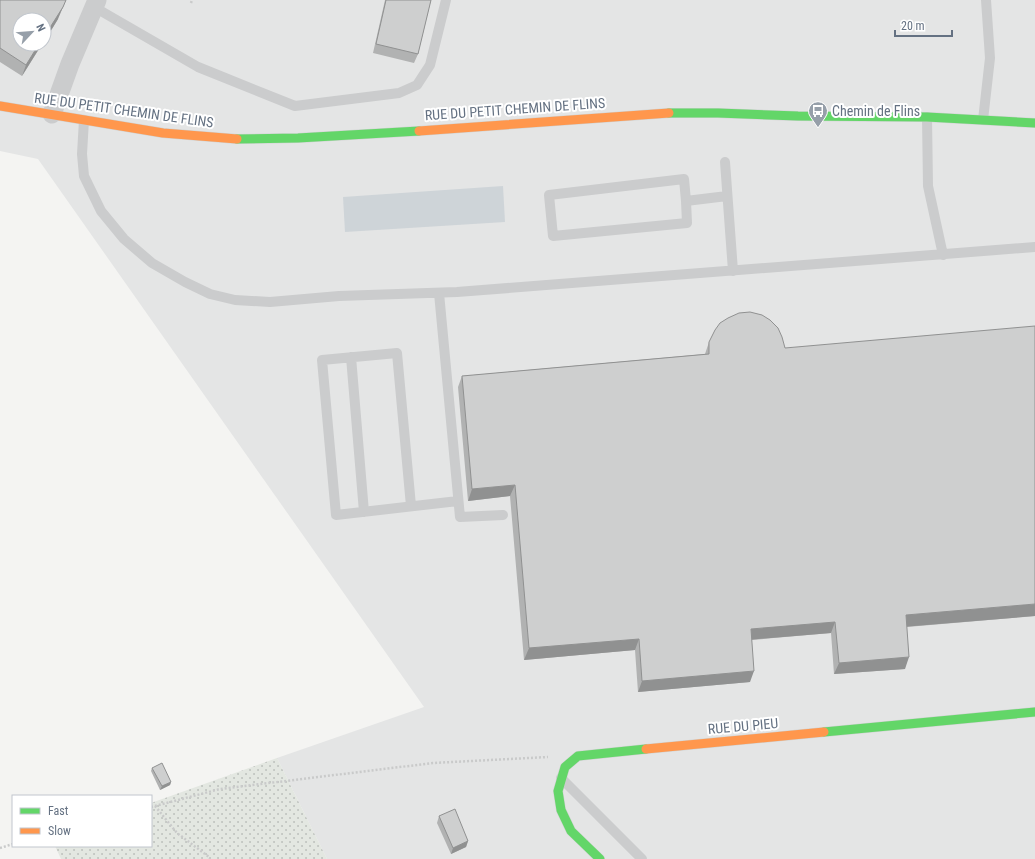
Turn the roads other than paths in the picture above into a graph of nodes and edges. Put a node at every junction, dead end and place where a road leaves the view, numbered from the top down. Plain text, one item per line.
1 (446, 0) edge
2 (986, 0) edge
3 (96, 3) edge
4 (0, 106) edge
5 (52, 114) junction
6 (927, 117) junction
7 (84, 120) junction
8 (983, 120) junction
9 (1035, 123) edge
10 (725, 162) dead end
11 (727, 196) junction
12 (686, 201) junction
13 (1035, 248) edge
14 (943, 255) junction
15 (733, 271) junction
16 (439, 293) junction
17 (351, 357) junction
18 (458, 501) junction
19 (411, 506) junction
20 (364, 512) junction
21 (503, 515) dead end
22 (1035, 712) edge
23 (561, 778) junction
24 (600, 859) edge
25 (642, 859) edge

1 - 3 lane
2 - 8 lane
3 - 5 street
4 - 5 street, RUE DU PETIT CHEMIN DE FLINS
5 - 7 street, RUE DU PETIT CHEMIN DE FLINS
6 - 7 street, RUE DU PETIT CHEMIN DE FLINS
6 - 8 street, RUE DU PETIT CHEMIN DE FLINS
6 - 14 lane
7 - 16 lane
8 - 9 street, RUE DU PETIT CHEMIN DE FLINS
10 - 11 lane
11 - 12 lane
11 - 15 lane
12 - 12 lane
13 - 14 lane
14 - 15 lane
15 - 16 lane
16 - 18 lane
17 - 19 lane
17 - 20 lane
17 - 20 lane
18 - 19 lane
18 - 21 lane
19 - 20 lane
22 - 23 street, RUE DU PIEU
23 - 24 street
23 - 25 lane

